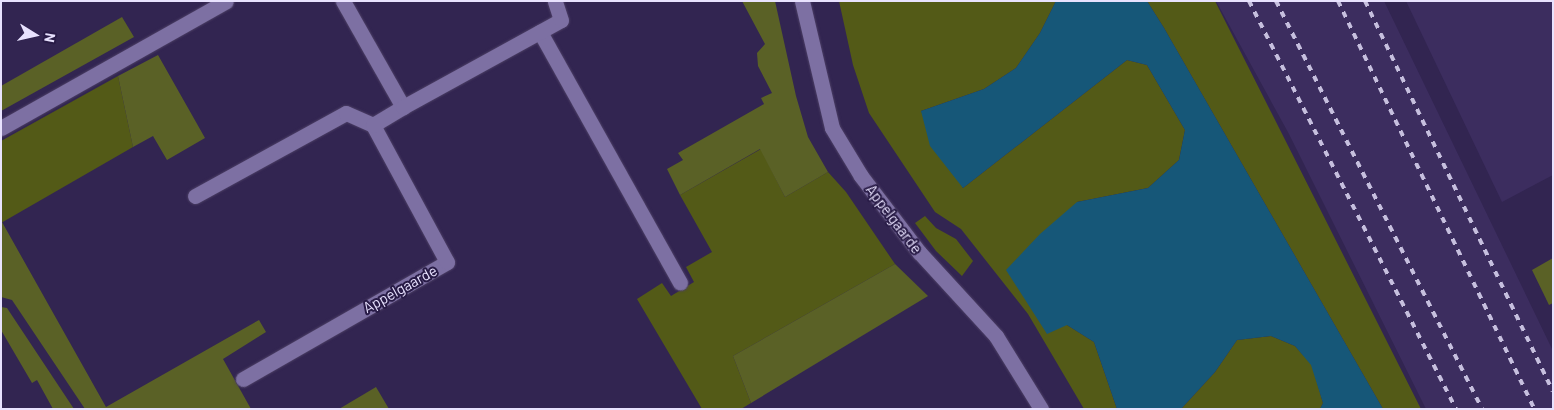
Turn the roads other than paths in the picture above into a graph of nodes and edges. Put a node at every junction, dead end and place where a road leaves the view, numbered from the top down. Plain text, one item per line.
1 (226, 1) edge
2 (343, 1) edge
3 (555, 1) edge
4 (802, 1) edge
5 (540, 32) junction
6 (403, 107) junction
7 (373, 125) junction
8 (1, 128) edge
9 (195, 196) dead end
10 (680, 284) dead end
11 (243, 379) dead end
12 (1041, 409) edge

1 - 8 street
2 - 6 street
3 - 5 street
4 - 12 street, Appelgaarde
5 - 6 street
5 - 10 street
6 - 7 street
7 - 9 street
7 - 11 street, Appelgaarde

